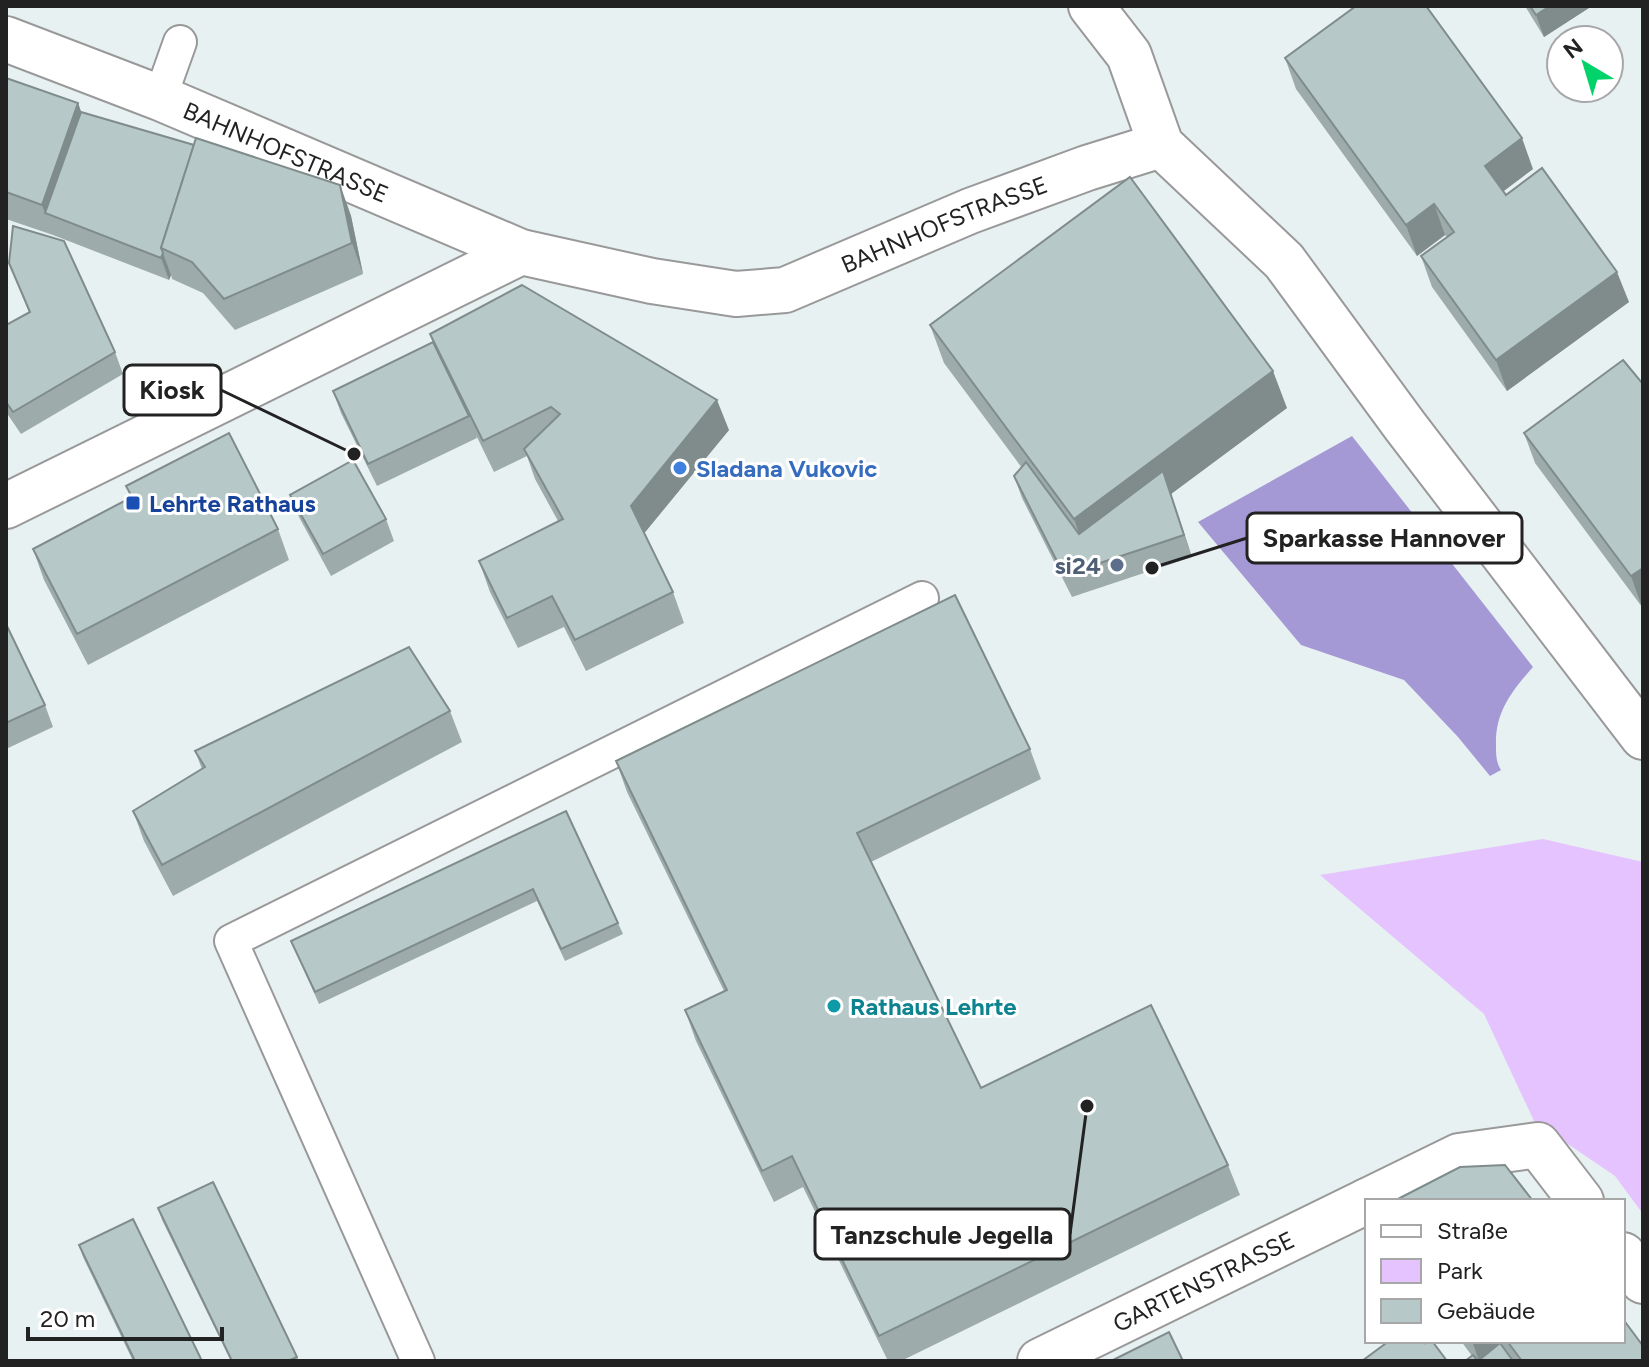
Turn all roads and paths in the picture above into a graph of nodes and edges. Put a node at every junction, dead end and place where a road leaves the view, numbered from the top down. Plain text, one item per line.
1 (1091, 6) edge
2 (6, 39) edge
3 (180, 42) dead end
4 (160, 98) junction
5 (1161, 145) junction
6 (521, 252) junction
7 (6, 506) edge
8 (922, 598) dead end
9 (1639, 721) edge
10 (1371, 1199) edge
11 (1579, 1199) edge
12 (1365, 1202) edge
13 (1625, 1258) edge
14 (1643, 1281) edge
15 (418, 1361) edge
16 (1040, 1361) edge

1 - 5 street
2 - 4 street, BAHNHOFSTRASSE
3 - 4 lane
4 - 6 street, BAHNHOFSTRASSE
5 - 6 street, BAHNHOFSTRASSE
5 - 9 street
6 - 7 street
8 - 15 lane
10 - 11 street, GARTENSTRASSE
12 - 16 street, GARTENSTRASSE
13 - 14 street

